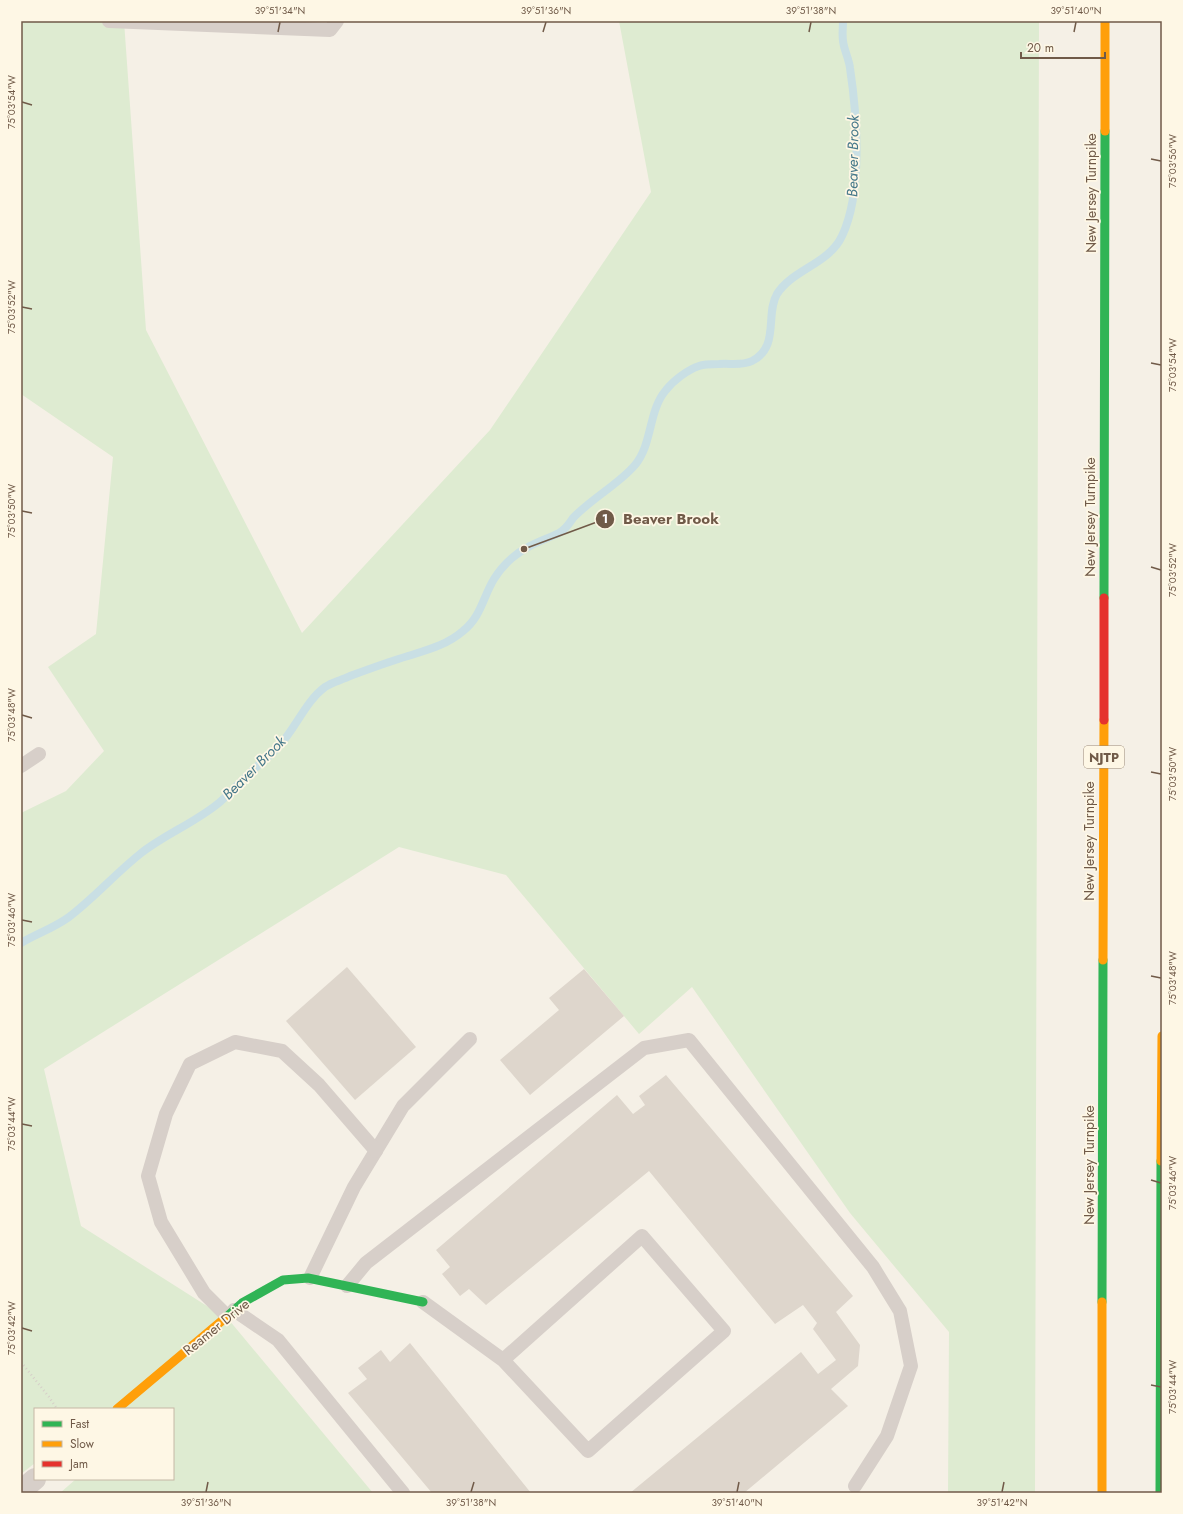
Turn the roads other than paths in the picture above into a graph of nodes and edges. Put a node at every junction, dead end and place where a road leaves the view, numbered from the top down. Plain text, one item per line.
1 (110, 21) edge
2 (337, 21) edge
3 (1106, 21) edge
4 (39, 754) dead end
5 (21, 766) edge
6 (1162, 1036) edge
7 (470, 1039) dead end
8 (376, 1151) junction
9 (310, 1278) junction
10 (347, 1286) junction
11 (423, 1302) joint
12 (230, 1313) junction
13 (503, 1360) junction
14 (118, 1408) edge
15 (34, 1480) edge
16 (21, 1491) edge
17 (852, 1491) edge
18 (403, 1493) edge
19 (1102, 1493) edge
20 (1160, 1493) edge

1 - 2 lane
3 - 19 main road, New Jersey Turnpike / NJTP
4 - 5 lane
6 - 20 main road
7 - 8 lane
8 - 9 lane
8 - 12 lane
9 - 10 main road, Reamer Drive
9 - 12 main road, Reamer Drive
10 - 11 main road, Reamer Drive
10 - 17 lane
11 - 13 lane
12 - 14 main road, Reamer Drive
12 - 18 lane
13 - 13 lane
15 - 16 street

